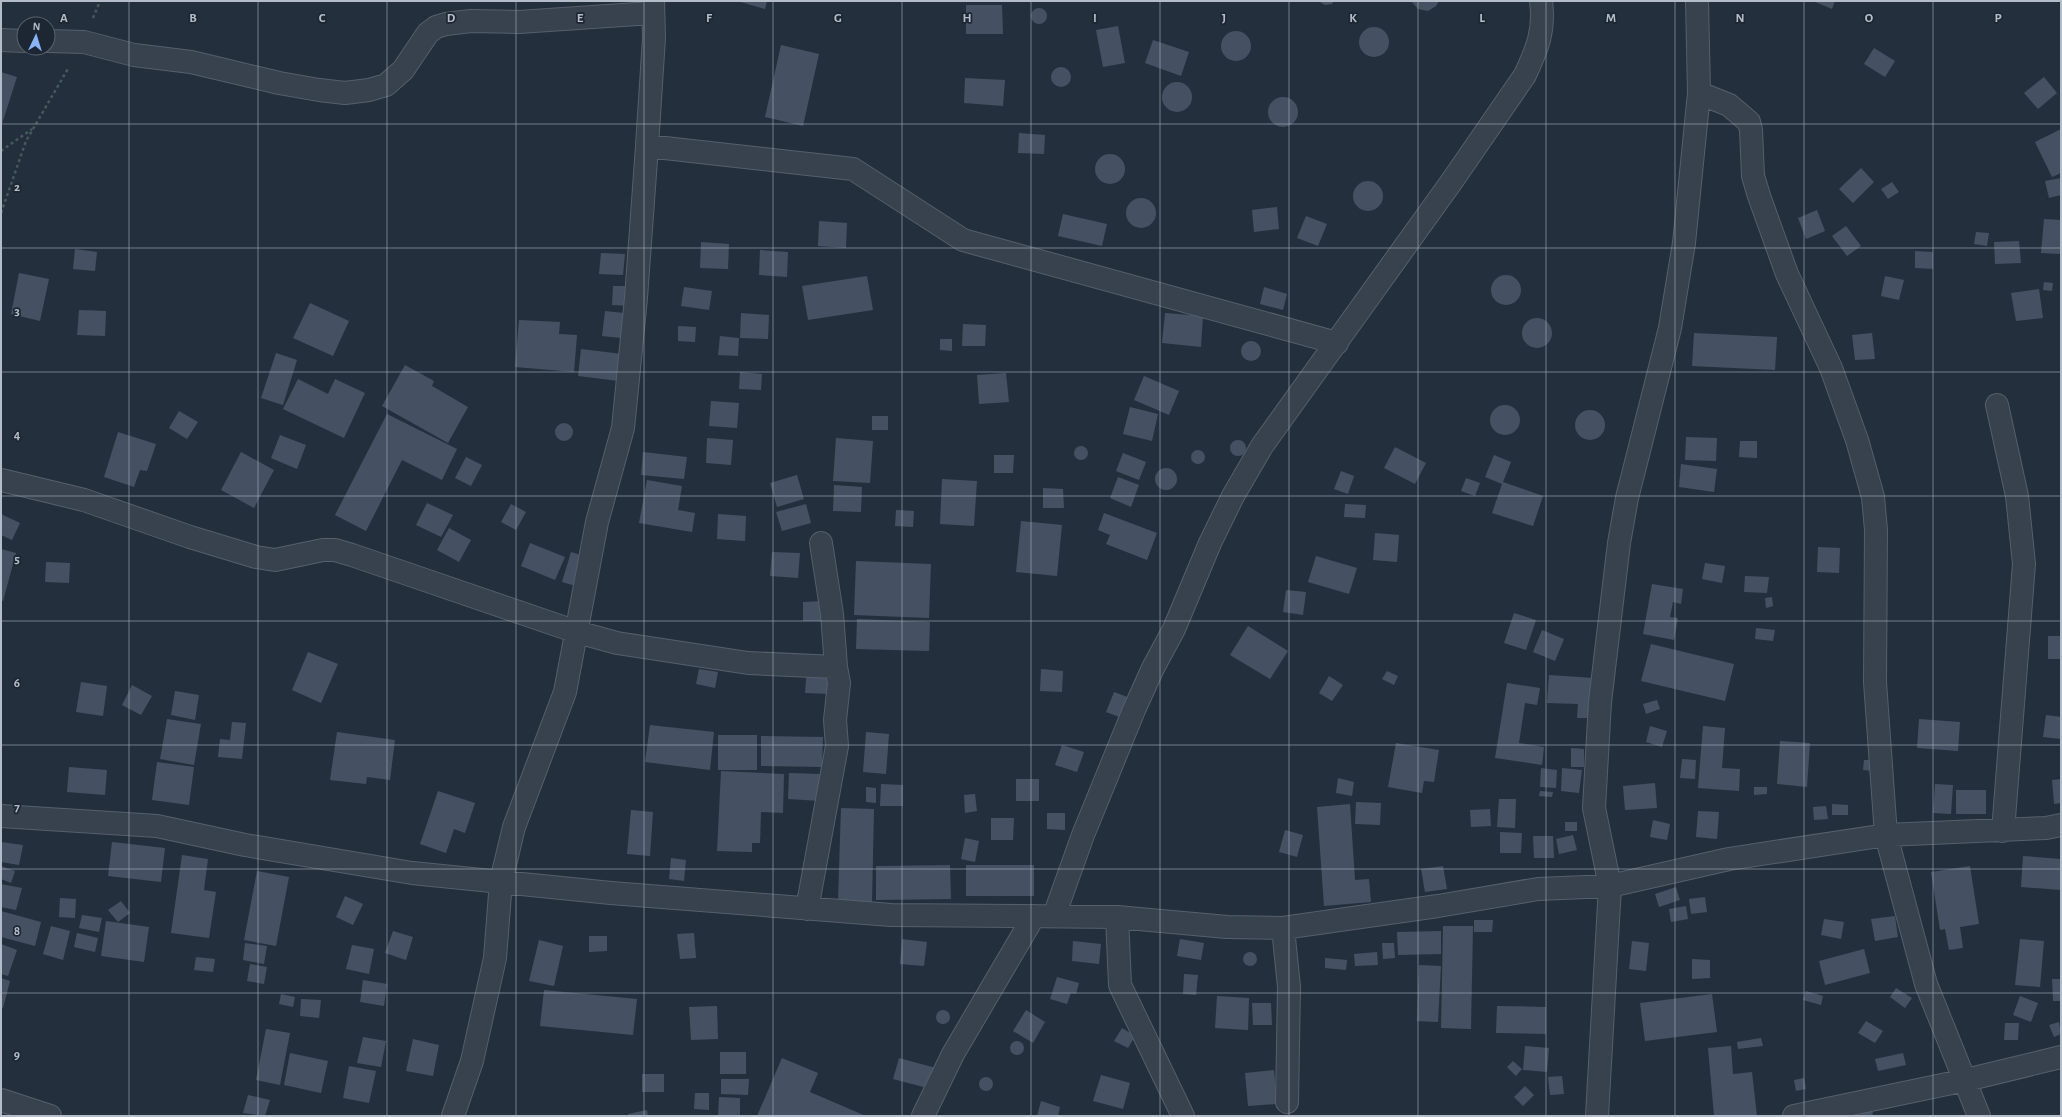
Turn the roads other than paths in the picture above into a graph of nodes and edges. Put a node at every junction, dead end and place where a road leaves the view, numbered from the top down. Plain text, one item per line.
1 (1541, 1) edge
2 (1697, 1) edge
3 (653, 7) edge
4 (1, 40) edge
5 (16, 41) edge
6 (56, 41) edge
7 (1699, 93) junction
8 (647, 146) junction
9 (1337, 343) junction
10 (1997, 405) dead end
11 (1, 480) edge
12 (821, 544) dead end
13 (577, 632) junction
14 (836, 667) junction
15 (1, 816) edge
16 (2061, 825) edge
17 (2003, 831) junction
18 (1886, 835) junction
19 (501, 881) junction
20 (1610, 886) junction
21 (807, 909) junction
22 (1044, 916) junction
23 (1117, 917) junction
24 (1283, 928) junction
25 (2061, 1057) edge
26 (1966, 1080) junction
27 (1, 1100) edge
28 (1287, 1102) dead end
29 (50, 1116) edge
30 (453, 1116) edge
31 (923, 1116) edge
32 (1183, 1116) edge
33 (1597, 1116) edge
34 (1794, 1116) edge
35 (1979, 1116) edge

1 - 9 street
2 - 7 street
3 - 6 street
3 - 8 street
4 - 5 street
7 - 18 street
7 - 20 street
8 - 9 street
8 - 13 street
9 - 22 street
10 - 17 street
11 - 13 street
12 - 14 street
13 - 14 street
13 - 19 street
14 - 21 street
15 - 19 street
16 - 17 street
17 - 18 street
18 - 20 street
18 - 26 street
19 - 21 street
19 - 30 street
20 - 24 street
20 - 33 street
21 - 22 street
22 - 23 street
22 - 31 street
23 - 24 street
23 - 32 street
24 - 28 street
25 - 26 street
26 - 34 street
26 - 35 street
27 - 29 street

